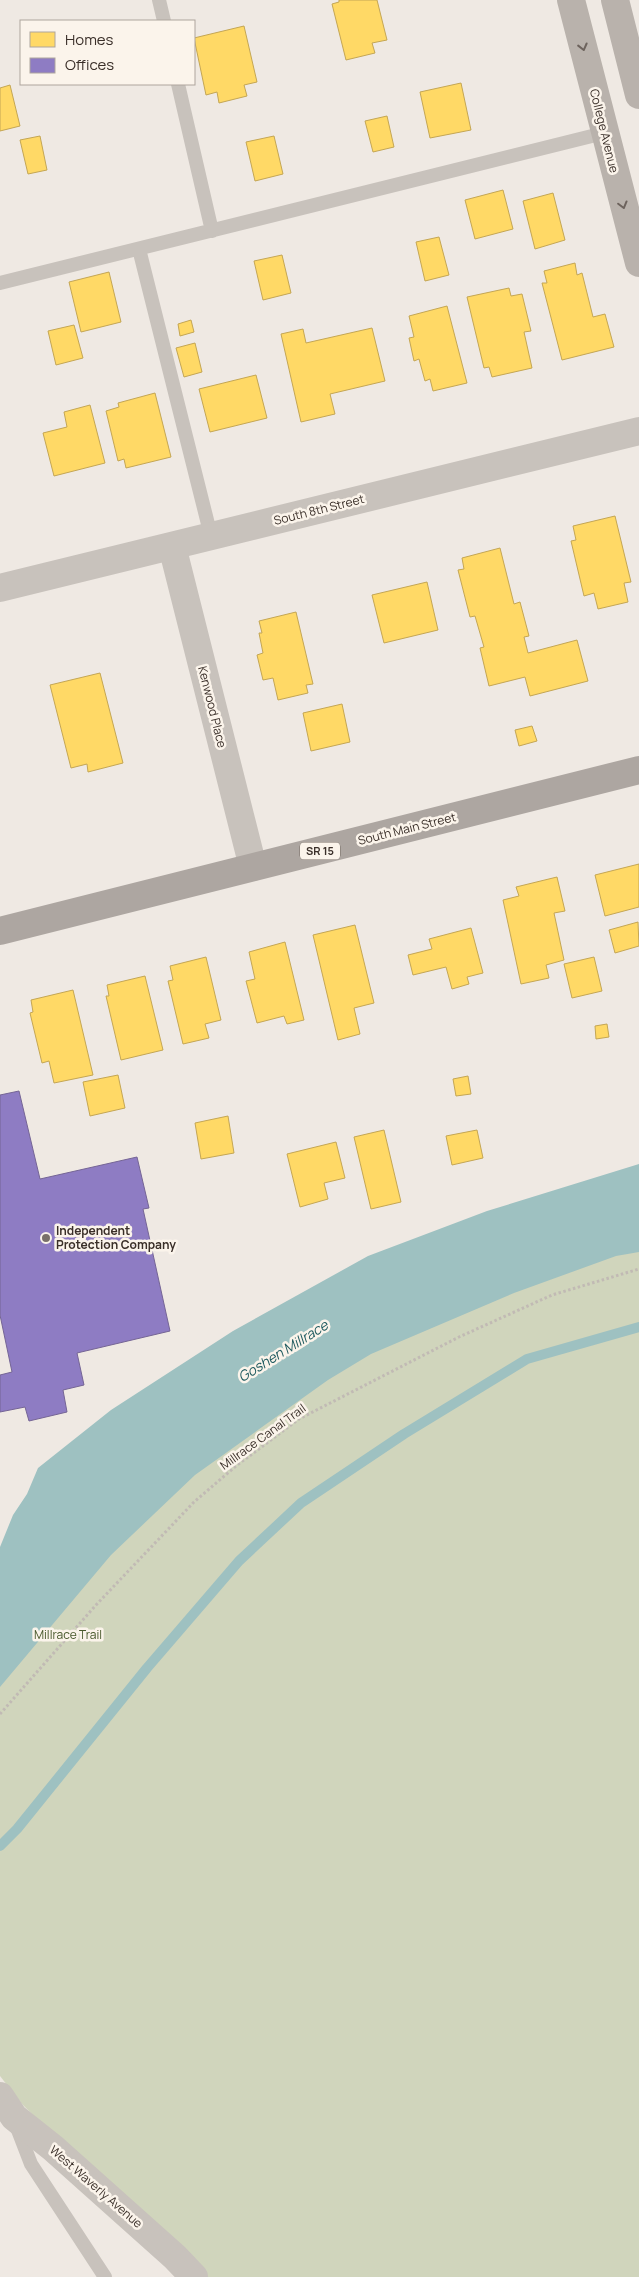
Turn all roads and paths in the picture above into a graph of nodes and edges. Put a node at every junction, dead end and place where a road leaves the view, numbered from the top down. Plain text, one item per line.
1 (159, 0) edge
2 (571, 0) edge
3 (615, 0) edge
4 (164, 20) edge
5 (178, 85) edge
6 (639, 95) edge
7 (604, 133) junction
8 (212, 231) junction
9 (140, 249) junction
10 (639, 262) edge
11 (0, 283) edge
12 (639, 431) edge
13 (212, 536) junction
14 (172, 546) junction
15 (0, 588) edge
16 (639, 770) edge
17 (253, 867) junction
18 (0, 931) edge
19 (639, 1269) edge
20 (0, 1714) edge
21 (7, 2107) edge
22 (105, 2277) edge
23 (194, 2277) edge

1 - 4 lane
2 -> 7 main road, College Avenue
3 - 6 main road
5 - 8 lane
7 - 8 lane
7 -> 10 main road, College Avenue
8 - 9 lane
9 - 11 lane
9 - 13 lane
12 - 13 street, South 8th Street
13 - 14 street, South 8th Street
14 - 15 street, South 8th Street
14 - 17 street, Kenwood Place
16 - 17 main road, South Main Street / SR 15
17 - 18 main road, South Main Street / SR 15
19 - 20 path, Millrace Canal Trail
21 - 22 lane
21 - 23 street, West Waverly Avenue

